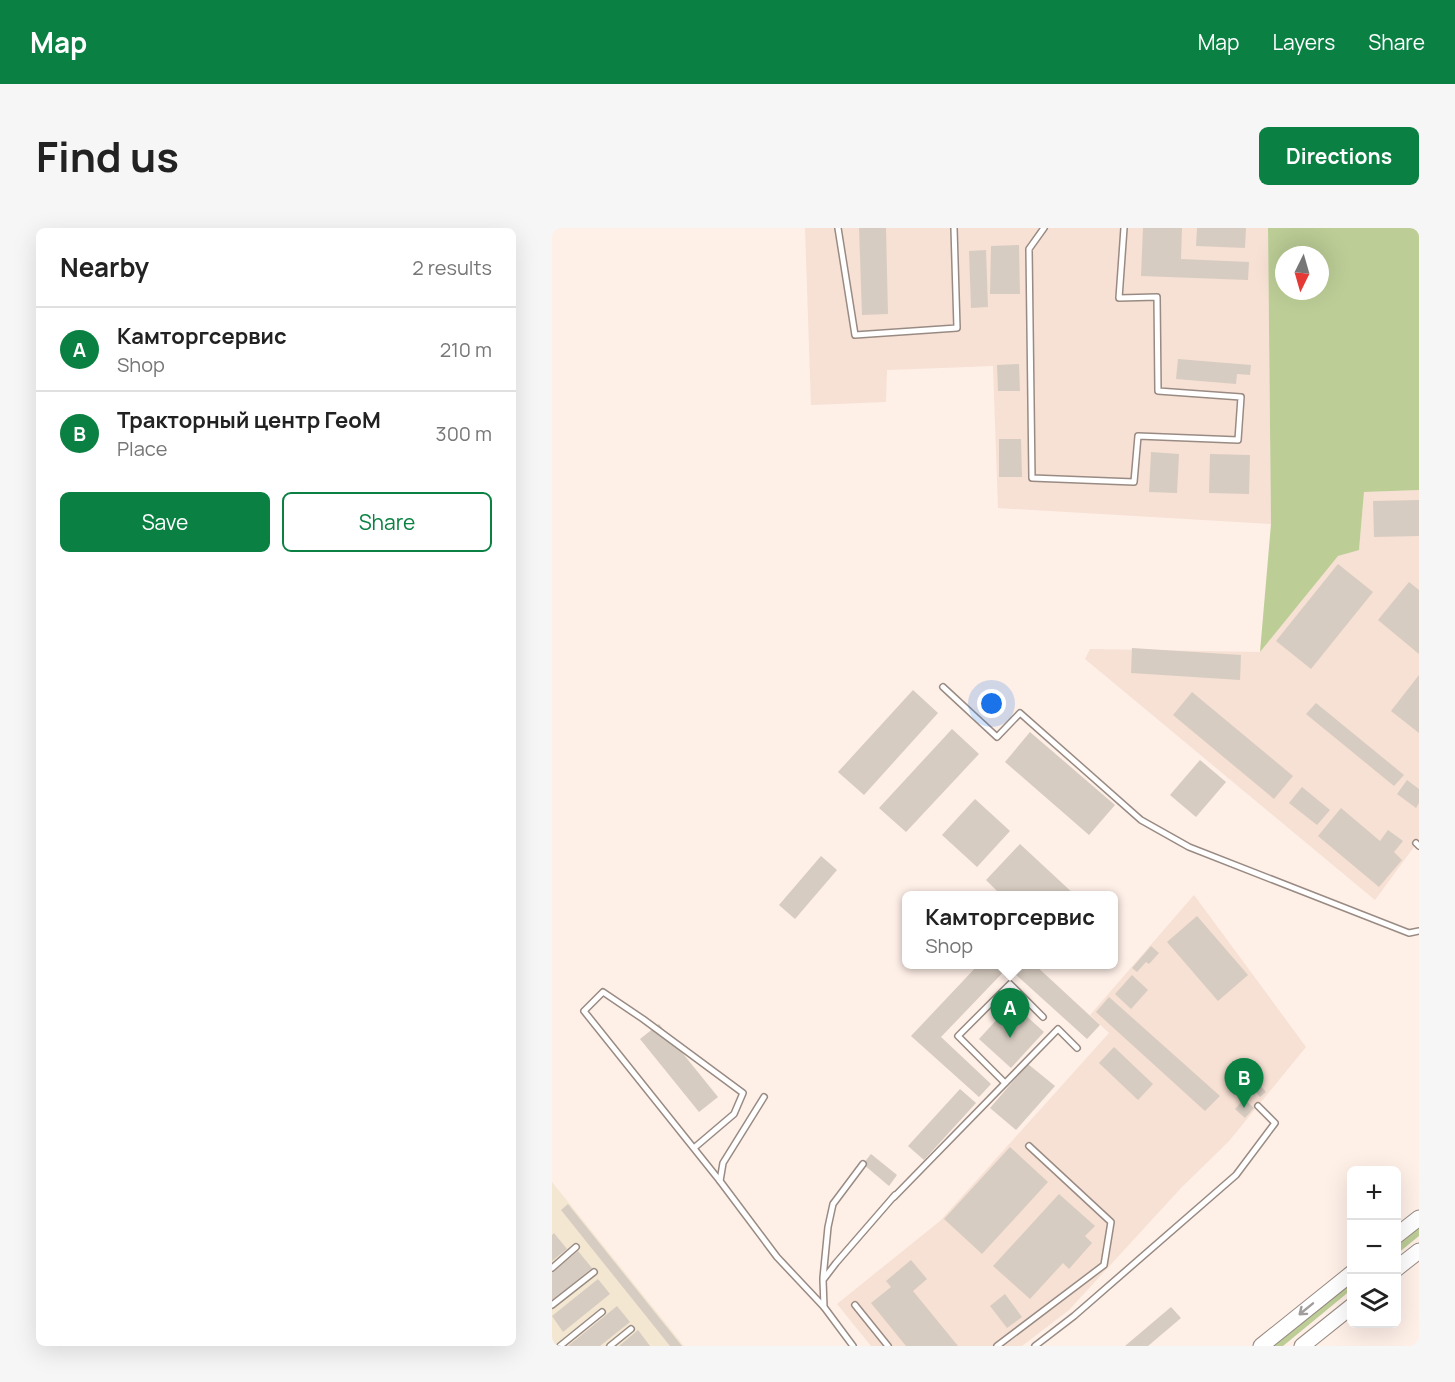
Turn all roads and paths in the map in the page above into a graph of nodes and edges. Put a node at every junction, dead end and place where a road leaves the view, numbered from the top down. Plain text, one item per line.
1 (838, 228) edge
2 (954, 228) edge
3 (1044, 228) edge
4 (1124, 228) edge
5 (943, 687) dead end
6 (1419, 931) edge
7 (1043, 1017) dead end
8 (1077, 1048) dead end
9 (1005, 1083) junction
10 (764, 1097) dead end
11 (1258, 1106) dead end
12 (1029, 1146) dead end
13 (694, 1148) junction
14 (862, 1164) dead end
15 (720, 1181) junction
16 (898, 1191) dead end
17 (894, 1197) junction
18 (1419, 1218) edge
19 (1401, 1232) edge
20 (576, 1248) dead end
21 (1419, 1251) edge
22 (1401, 1265) edge
23 (552, 1268) edge
24 (594, 1272) dead end
25 (1351, 1274) edge
26 (823, 1280) junction
27 (552, 1305) edge
28 (855, 1305) dead end
29 (824, 1307) junction
30 (1347, 1310) edge
31 (602, 1312) dead end
32 (631, 1329) dead end
33 (560, 1346) edge
34 (610, 1346) edge
35 (853, 1346) edge
36 (888, 1346) edge
37 (997, 1346) edge
38 (1035, 1346) edge
39 (1261, 1346) edge
40 (1302, 1346) edge

1 - 2 lane
3 - 4 lane
5 - 6 lane
7 - 9 lane
8 - 9 lane
9 - 17 lane
10 - 15 lane
11 - 38 lane
12 - 37 lane
13 - 13 lane
13 - 15 lane
14 - 26 lane
15 - 29 lane
16 - 17 lane
17 - 26 lane
18 - 19 main road
20 - 23 lane
21 - 22 main road
24 - 27 lane
25 -> 39 main road
26 - 29 lane
28 - 36 lane
29 - 35 lane
30 - 40 main road
31 - 33 lane
32 - 34 lane

